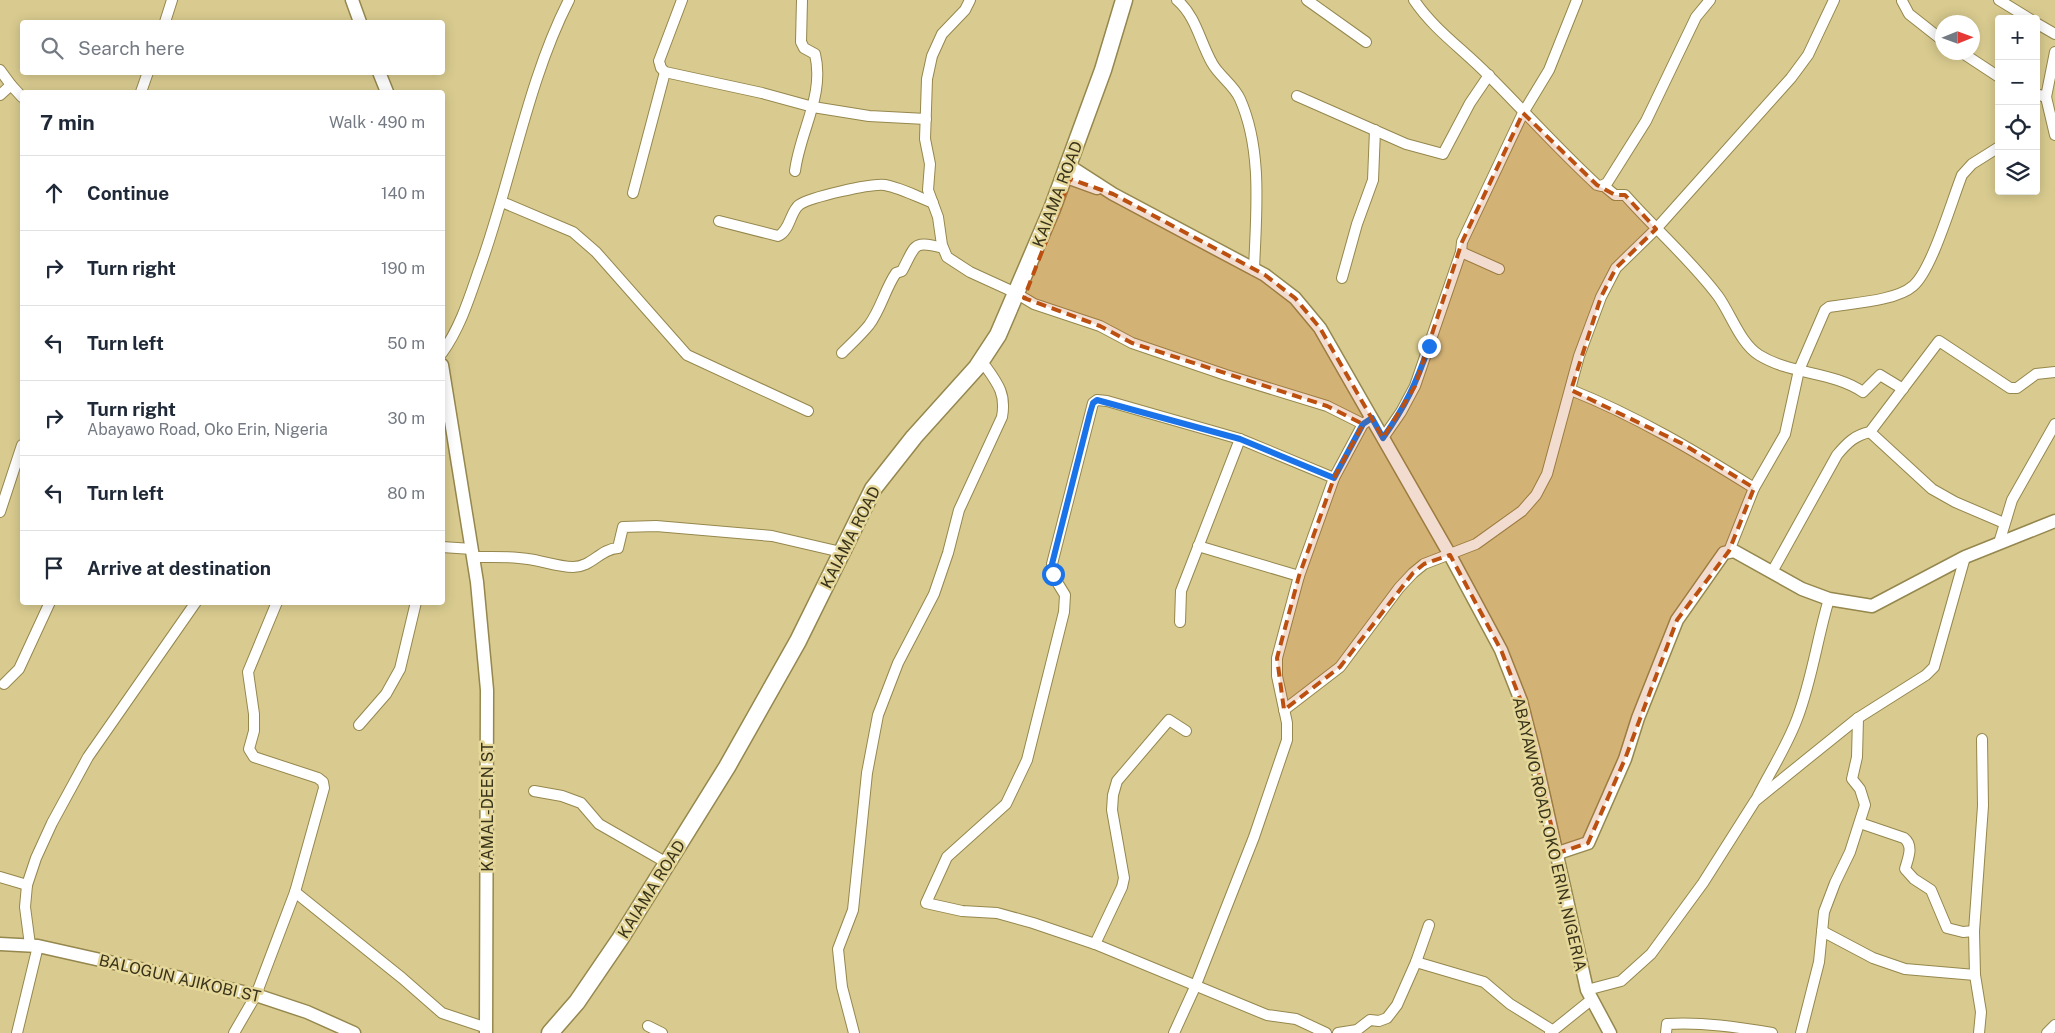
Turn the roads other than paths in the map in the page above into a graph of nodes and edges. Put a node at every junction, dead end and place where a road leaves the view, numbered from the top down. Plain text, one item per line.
1 (172, 0) edge
2 (352, 0) edge
3 (569, 0) edge
4 (682, 0) edge
5 (802, 0) edge
6 (970, 0) edge
7 (1124, 0) edge
8 (1131, 0) edge
9 (1177, 0) edge
10 (1306, 0) edge
11 (1414, 0) edge
12 (1577, 0) edge
13 (1710, 0) edge
14 (1834, 0) edge
15 (1898, 0) edge
16 (1909, 0) edge
17 (2000, 0) edge
18 (1902, 1) edge
19 (2024, 15) edge
20 (166, 20) edge
21 (359, 20) edge
22 (2040, 25) edge
23 (1935, 34) edge
24 (2055, 34) edge
25 (1366, 42) dead end
26 (2055, 52) edge
27 (1973, 60) edge
28 (0, 70) edge
29 (665, 72) junction
30 (1995, 74) edge
31 (147, 75) edge
32 (381, 75) edge
33 (1489, 76) junction
34 (11, 85) junction
35 (142, 90) edge
36 (386, 90) edge
37 (20, 94) edge
38 (0, 95) edge
39 (1297, 96) dead end
40 (2041, 96) edge
41 (813, 107) junction
42 (1523, 113) junction
43 (926, 120) junction
44 (1375, 130) junction
45 (2055, 135) edge
46 (1995, 150) edge
47 (795, 171) dead end
48 (1069, 172) junction
49 (1604, 186) junction
50 (633, 193) dead end
51 (502, 202) junction
52 (932, 203) junction
53 (719, 221) dead end
54 (1656, 229) junction
55 (944, 248) junction
56 (1460, 252) junction
57 (1254, 270) junction
58 (1499, 270) dead end
59 (1342, 278) dead end
60 (1020, 296) junction
61 (445, 348) edge
62 (842, 353) dead end
63 (986, 368) junction
64 (1799, 370) junction
65 (2055, 372) edge
66 (445, 384) edge
67 (1903, 389) junction
68 (1571, 390) junction
69 (808, 411) dead end
70 (1367, 421) junction
71 (2055, 424) edge
72 (1870, 432) junction
73 (1383, 438) junction
74 (1240, 439) junction
75 (20, 450) edge
76 (1334, 478) junction
77 (1754, 488) junction
78 (2, 499) edge
79 (0, 512) edge
80 (2055, 521) edge
81 (2004, 523) junction
82 (1999, 543) junction
83 (1198, 546) junction
84 (445, 548) edge
85 (1729, 551) junction
86 (841, 552) junction
87 (473, 553) junction
88 (1450, 555) junction
89 (1965, 557) junction
90 (1772, 572) junction
91 (1299, 576) junction
92 (1829, 599) junction
93 (49, 605) edge
94 (194, 605) edge
95 (276, 605) edge
96 (415, 605) edge
97 (1180, 622) dead end
98 (4, 684) dead end
99 (1284, 710) junction
100 (1858, 718) junction
101 (359, 725) dead end
102 (1186, 731) dead end
103 (1982, 739) dead end
104 (534, 791) dead end
105 (1755, 802) junction
106 (1860, 823) junction
107 (1558, 853) junction
108 (667, 863) junction
109 (0, 877) edge
110 (27, 885) junction
111 (295, 892) junction
112 (1429, 925) dead end
113 (1822, 931) junction
114 (1974, 931) junction
115 (0, 944) edge
116 (1095, 944) junction
117 (34, 945) junction
118 (1416, 962) junction
119 (1975, 975) junction
120 (1195, 987) junction
121 (256, 995) junction
122 (1589, 995) junction
123 (2055, 1025) edge
124 (648, 1026) dead end
125 (486, 1031) edge
126 (1551, 1031) edge
127 (17, 1033) edge
128 (234, 1033) edge
129 (354, 1033) edge
130 (550, 1033) edge
131 (561, 1033) edge
132 (662, 1033) edge
133 (854, 1033) edge
134 (1174, 1033) edge
135 (1326, 1033) edge
136 (1338, 1033) edge
137 (1610, 1033) edge
138 (1666, 1033) edge
139 (1772, 1033) edge
140 (1801, 1033) edge
141 (1979, 1033) edge
142 (2047, 1033) edge

1 - 20 street
2 - 21 street
3 - 51 street
4 - 29 street
5 - 41 street
6 - 43 street
7 - 48 highway, KAIAMA ROAD
8 - 48 highway, KAIAMA ROAD
9 - 57 street
10 - 25 street
11 - 33 street
12 - 42 street
13 - 49 street
14 - 54 street
15 - 18 street
16 - 18 street
17 - 19 street
18 - 23 street
22 - 24 street
26 - 40 street
27 - 30 street
28 - 34 street
29 - 41 street
29 - 50 street
31 - 35 street
32 - 36 street
33 - 42 street
33 - 44 street
34 - 37 street
34 - 38 street
39 - 44 street
40 - 45 street
41 - 43 street
41 - 47 street
42 - 49 street
42 - 56 street
43 - 52 street
44 - 59 street
46 - 64 street
48 - 57 street, ABAYAWO ROAD, OKO ERIN, NIGERIA
48 - 60 highway, KAIAMA ROAD
49 - 54 street
51 - 61 street
51 - 69 street
52 - 53 street
52 - 55 street
54 - 64 street
54 - 68 street
55 - 60 street
55 - 62 street
56 - 58 street
56 - 73 street
57 - 70 street, ABAYAWO ROAD, OKO ERIN, NIGERIA
60 - 63 highway, KAIAMA ROAD
60 - 70 street
60 - 86 highway, KAIAMA ROAD
63 - 131 highway, KAIAMA ROAD
63 - 133 street
64 - 67 street
64 - 77 street
65 - 67 street
66 - 87 street, KAMAL-DEEN ST
67 - 72 street
68 - 77 street
68 - 88 street
70 - 73 street, ABAYAWO ROAD, OKO ERIN, NIGERIA
70 - 76 street
71 - 81 street
72 - 81 street
72 - 90 street
73 - 88 street, ABAYAWO ROAD, OKO ERIN, NIGERIA
74 - 76 street
74 - 83 street
74 - 116 street
75 - 78 street
76 - 91 street
77 - 85 street
78 - 79 street
80 - 82 street
81 - 82 street
82 - 89 street
83 - 91 street
83 - 97 street
84 - 87 street
85 - 90 street
85 - 107 street
86 - 87 street
86 - 108 highway, KAIAMA ROAD
87 - 125 street, KAMAL-DEEN ST
88 - 99 street
88 - 107 street, ABAYAWO ROAD, OKO ERIN, NIGERIA
89 - 92 street
89 - 100 street
90 - 92 street
91 - 99 street
92 - 105 street
93 - 98 street
94 - 110 street
95 - 111 street
96 - 101 street
99 - 120 street
100 - 105 street
100 - 106 street
102 - 116 street
103 - 114 street
104 - 108 street
105 - 122 street
106 - 113 street
106 - 114 street
107 - 122 street, ABAYAWO ROAD, OKO ERIN, NIGERIA
108 - 130 highway, KAIAMA ROAD
109 - 110 street
110 - 117 street
111 - 121 street
111 - 125 street
112 - 118 street
113 - 119 street
113 - 140 street
114 - 119 street
115 - 117 street, BALOGUN AJIKOBI ST
116 - 120 street
117 - 121 street, BALOGUN AJIKOBI ST
117 - 127 street
118 - 126 street
118 - 136 street
119 - 141 street
120 - 134 street
120 - 135 street
121 - 128 street
121 - 129 street, BALOGUN AJIKOBI ST
122 - 126 street
122 - 137 street, ABAYAWO ROAD, OKO ERIN, NIGERIA
123 - 142 street
124 - 132 street
138 - 139 street

